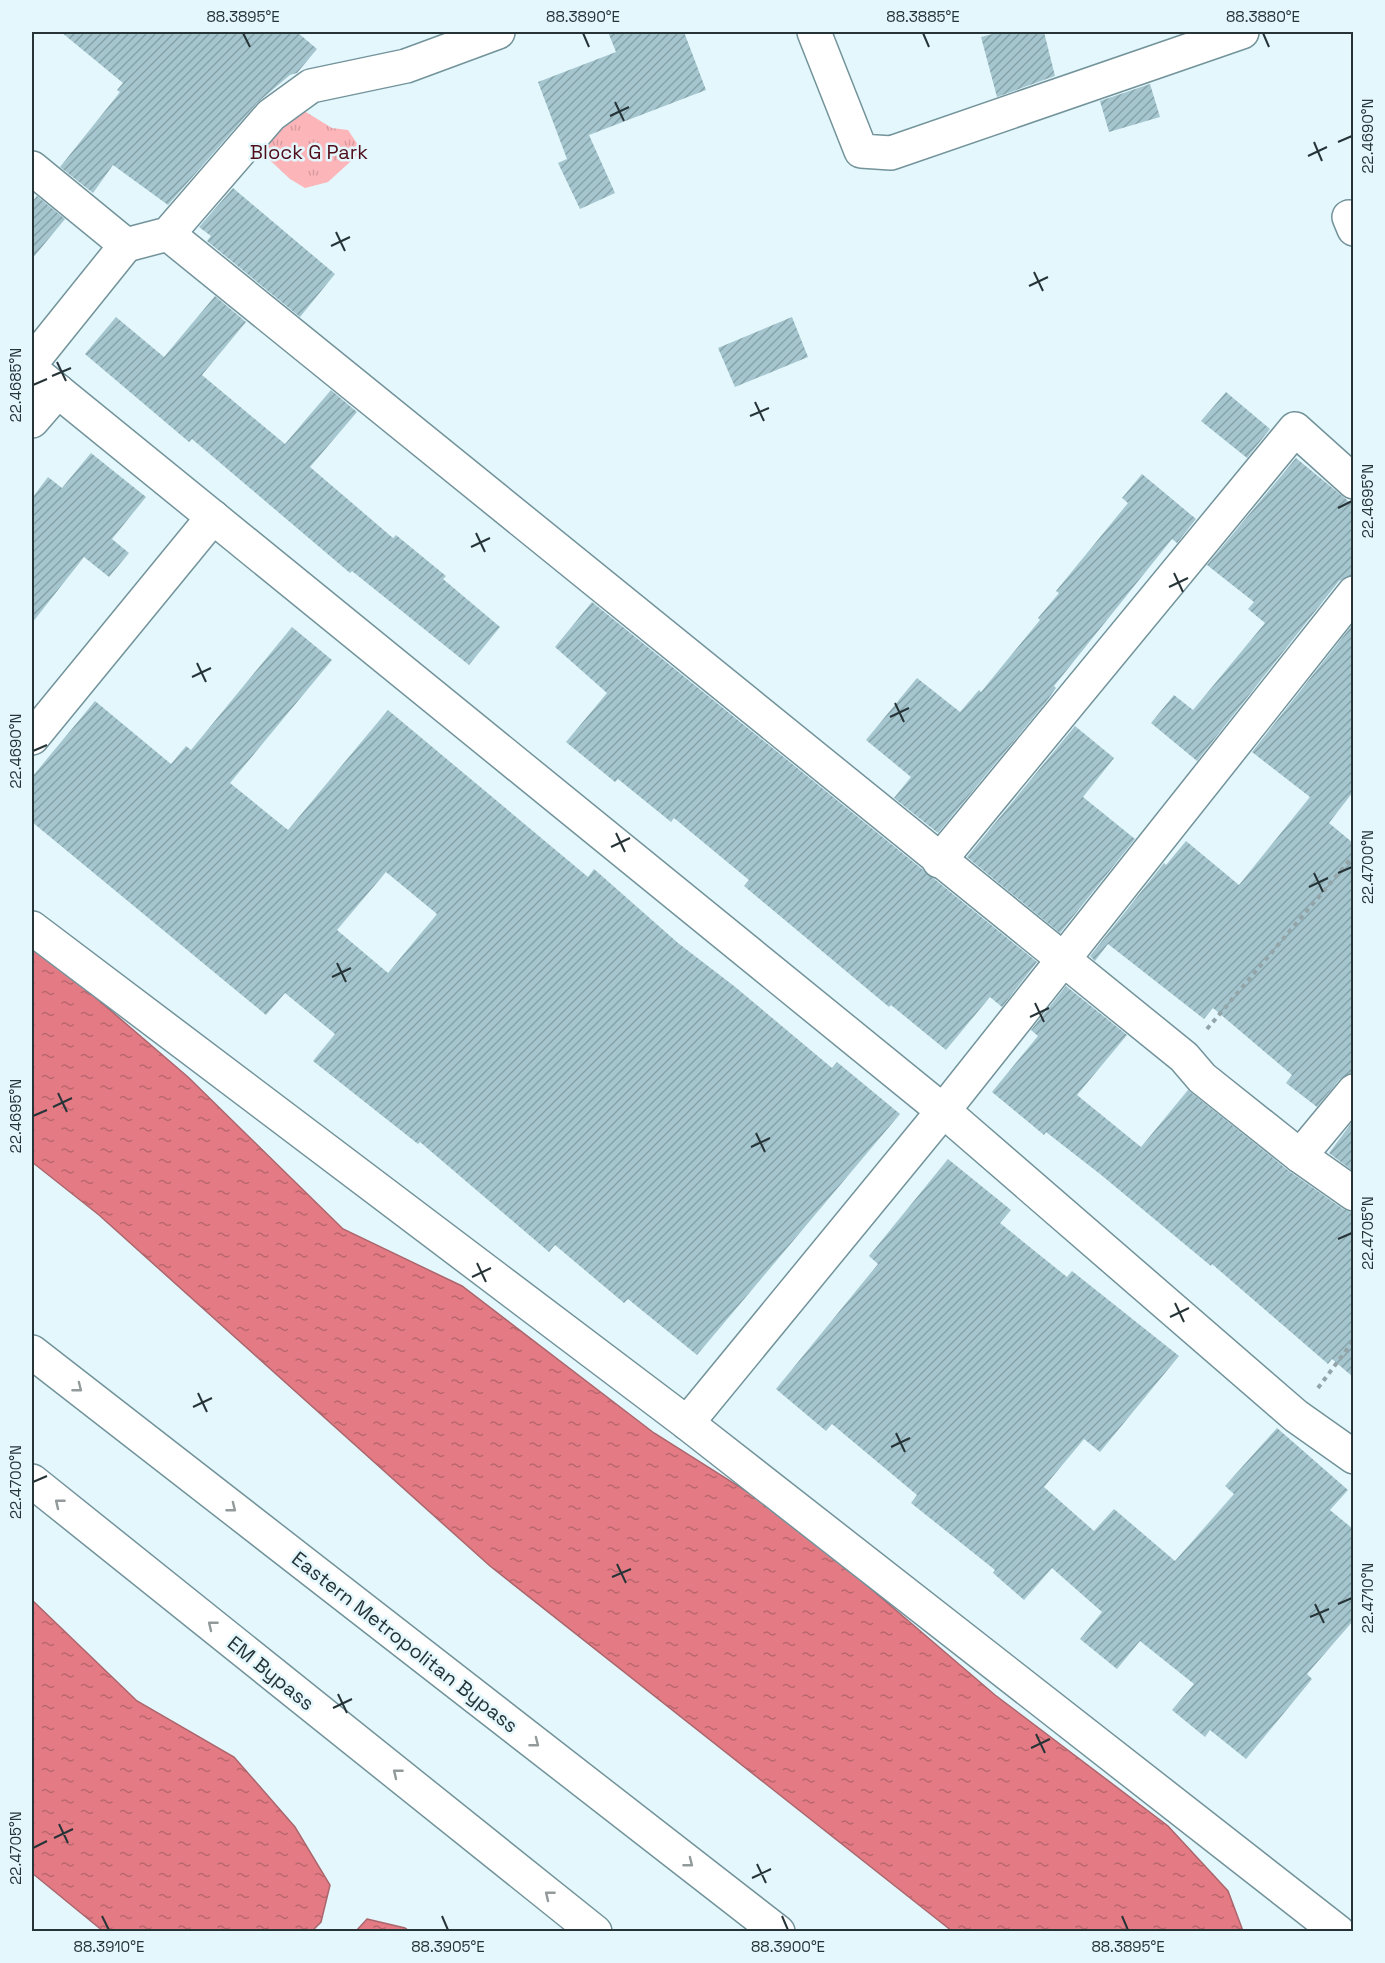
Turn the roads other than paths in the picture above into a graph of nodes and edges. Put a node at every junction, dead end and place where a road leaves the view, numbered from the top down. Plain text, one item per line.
1 (498, 32) edge
2 (814, 32) edge
3 (1242, 32) edge
4 (32, 168) edge
5 (168, 234) junction
6 (126, 245) junction
7 (32, 362) edge
8 (32, 370) edge
9 (58, 391) junction
10 (32, 421) edge
11 (1353, 482) edge
12 (213, 517) junction
13 (1353, 592) edge
14 (32, 738) edge
15 (939, 861) junction
16 (32, 928) edge
17 (1062, 960) junction
18 (1353, 1091) edge
19 (943, 1111) junction
20 (1300, 1156) junction
21 (1353, 1194) edge
22 (32, 1352) edge
23 (687, 1423) junction
24 (1353, 1457) edge
25 (32, 1481) edge
26 (595, 1932) edge
27 (778, 1932) edge
28 (1338, 1932) edge

1 - 5 street
2 - 3 street
4 - 6 street
5 - 6 street
5 - 15 street
6 - 7 street
8 - 9 street
9 - 10 street
9 - 12 street
11 - 15 street
12 - 14 street
12 - 19 street
13 - 17 street
15 - 17 street
16 - 23 street
17 - 19 street
17 - 20 street
18 - 20 street
19 - 23 street
19 - 24 street
20 - 21 street
22 -> 27 street, Eastern Metropolitan Bypass
23 - 28 street
26 -> 25 street, EM Bypass

